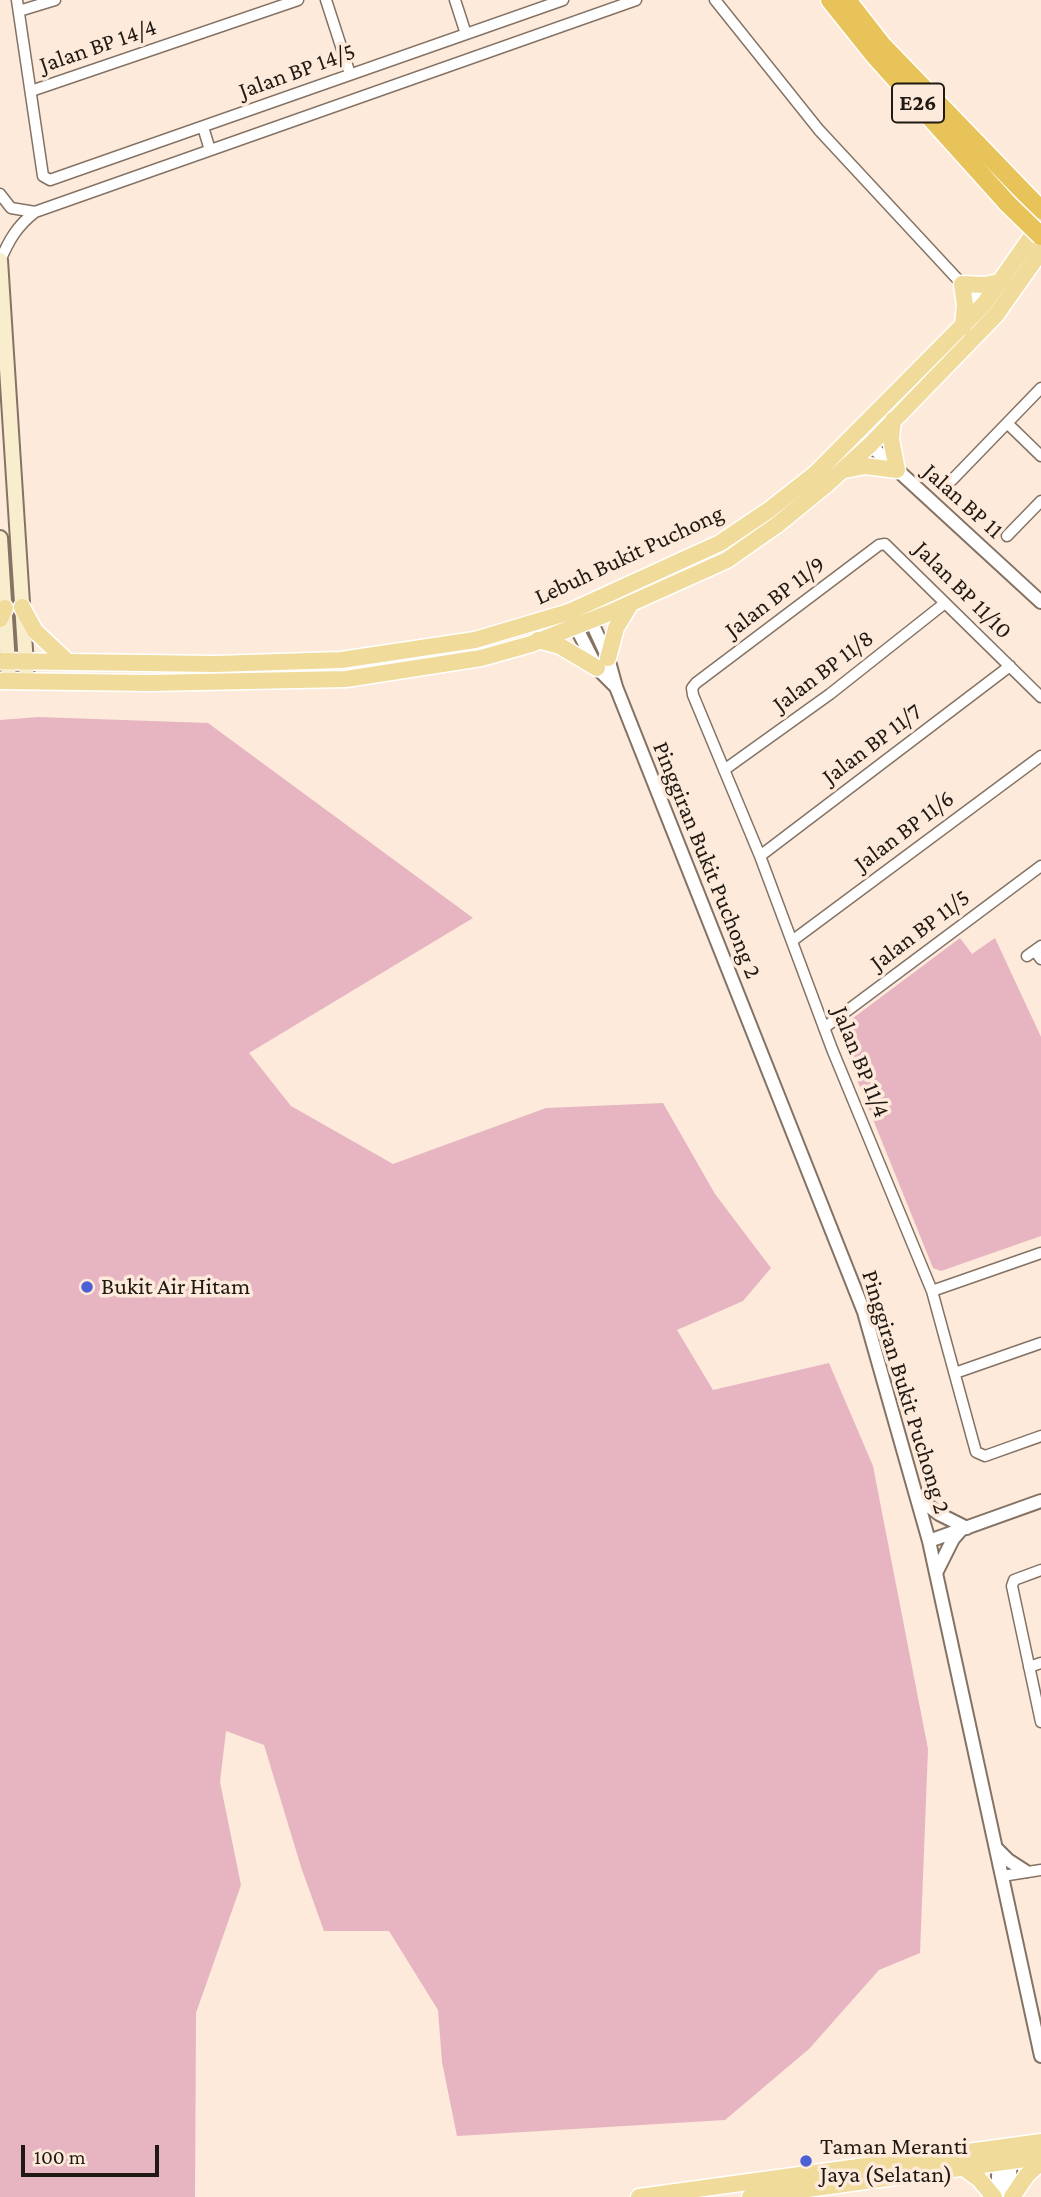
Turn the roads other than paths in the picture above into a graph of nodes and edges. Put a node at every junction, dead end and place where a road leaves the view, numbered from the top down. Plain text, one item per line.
1 (55, 0) edge
2 (298, 0) edge
3 (326, 0) edge
4 (455, 0) edge
5 (563, 0) edge
6 (636, 0) edge
7 (715, 0) edge
8 (830, 0) edge
9 (847, 0) edge
10 (18, 5) edge
11 (467, 34) junction
12 (350, 74) junction
13 (31, 91) junction
14 (203, 127) junction
15 (210, 150) junction
16 (0, 194) edge
17 (1014, 197) junction
18 (1041, 210) edge
19 (35, 212) junction
20 (1041, 223) edge
21 (1041, 236) edge
22 (1041, 251) edge
23 (0, 260) edge
24 (1003, 281) junction
25 (962, 284) junction
26 (990, 310) junction
27 (963, 327) junction
28 (1041, 388) edge
29 (5, 414) edge
30 (893, 420) junction
31 (1007, 423) junction
32 (856, 432) junction
33 (870, 445) junction
34 (1041, 456) edge
35 (897, 470) junction
36 (841, 472) junction
37 (951, 480) dead end
38 (1041, 501) edge
39 (1007, 536) dead end
40 (0, 538) edge
41 (885, 544) joint
42 (1041, 602) edge
43 (631, 603) junction
44 (945, 603) junction
45 (22, 607) junction
46 (2, 613) edge
47 (580, 616) junction
48 (538, 640) junction
49 (4, 661) edge
50 (26, 661) junction
51 (68, 662) junction
52 (602, 663) junction
53 (1010, 666) junction
54 (4, 680) edge
55 (27, 681) junction
56 (692, 688) joint
57 (1041, 697) edge
58 (1041, 756) edge
59 (724, 770) junction
60 (760, 856) junction
61 (1041, 866) edge
62 (792, 941) junction
63 (824, 1028) junction
64 (1041, 1253) edge
65 (932, 1291) junction
66 (1041, 1343) edge
67 (955, 1373) junction
68 (1041, 1436) edge
69 (917, 1497) junction
70 (1041, 1501) edge
71 (963, 1529) junction
72 (929, 1541) junction
73 (1041, 1570) edge
74 (936, 1573) junction
75 (1041, 1663) edge
76 (1029, 1667) junction
77 (1041, 1722) edge
78 (995, 1846) junction
79 (1041, 1870) edge
80 (1025, 1871) junction
81 (1002, 1876) junction
82 (1041, 2055) edge
83 (1041, 2142) edge
84 (1005, 2155) junction
85 (1041, 2157) edge
86 (1041, 2162) edge
87 (964, 2168) junction
88 (639, 2197) edge
89 (750, 2197) edge
90 (995, 2197) edge
91 (1010, 2197) edge

1 - 10 street
2 - 13 street, Jalan BP 14/4
3 - 12 street
4 - 11 street
5 - 11 street, Jalan BP 14/5
6 - 15 street
7 - 25 street
8 - 17 highway, E26
9 - 17 highway, E26
10 - 13 street
11 - 12 street, Jalan BP 14/5
12 - 14 street, Jalan BP 14/5
13 - 14 street, Jalan BP 14/5
14 - 15 street
15 - 19 street
16 - 19 street
17 - 18 highway, E26
17 - 21 highway, E26, bridge
19 - 23 street
20 - 24 main road, Lebuh Bukit Puchong
22 - 26 main road, Lebuh Bukit Puchong
23 - 29 main road
24 - 25 main road
24 - 26 main road, Lebuh Bukit Puchong
25 - 26 street
25 - 27 main road
26 - 27 main road, Lebuh Bukit Puchong
26 - 30 main road, Lebuh Bukit Puchong
27 - 32 main road, Lebuh Bukit Puchong
28 - 31 street
29 - 45 main road
30 - 33 main road, Lebuh Bukit Puchong
30 - 35 main road
31 - 34 street
31 - 37 street
32 - 33 street, Jalan BP 11
32 - 47 main road, Lebuh Bukit Puchong
33 - 35 street, Jalan BP 11
33 - 36 main road, Lebuh Bukit Puchong
35 - 36 main road
35 - 42 street, Jalan BP 11
36 - 43 main road, Lebuh Bukit Puchong
38 - 39 street
40 - 46 main road
41 - 44 street, Jalan BP 11/10
41 - 56 street, Jalan BP 11/9
43 - 47 main road, Lebuh Bukit Puchong
43 - 52 main road
44 - 53 street, Jalan BP 11/10
44 - 59 street, Jalan BP 11/8
45 - 50 main road
45 - 51 main road
46 - 49 main road
47 - 48 main road, Lebuh Bukit Puchong
47 - 51 main road, Lebuh Bukit Puchong
47 - 52 street, Pinggiran Bukit Puchong 2
48 - 52 main road
48 - 55 main road, Lebuh Bukit Puchong
49 - 50 main road, Lebuh Bukit Puchong
49 - 54 main road
50 - 51 main road, Lebuh Bukit Puchong
50 - 55 main road
52 - 69 street, Pinggiran Bukit Puchong 2
53 - 57 street, Jalan BP 11/10
53 - 60 street, Jalan BP 11/7
54 - 55 main road, Lebuh Bukit Puchong
56 - 59 street, Jalan BP 11/4
58 - 62 street, Jalan BP 11/6
59 - 60 street, Jalan BP 11/4
60 - 62 street, Jalan BP 11/4
61 - 63 street, Jalan BP 11/5
62 - 63 street, Jalan BP 11/4
63 - 65 street, Jalan BP 11/4
64 - 65 street
65 - 67 street, Jalan BP 11/4
66 - 67 street
67 - 68 street, Jalan BP 11/4
69 - 71 street
69 - 72 street, Pinggiran Bukit Puchong 2
70 - 71 street
71 - 72 street
71 - 74 street
72 - 74 street, Pinggiran Bukit Puchong 2
73 - 76 street
74 - 78 street, Pinggiran Bukit Puchong 2
75 - 76 street
76 - 77 street
78 - 80 street
78 - 81 street, Pinggiran Bukit Puchong 2
79 - 80 street
80 - 81 street
81 - 82 street, Pinggiran Bukit Puchong 2
83 - 84 main road
84 - 85 main road
84 - 87 main road
84 - 88 main road
84 - 90 street
84 - 91 street
86 - 91 main road
87 - 89 main road
87 - 90 main road

